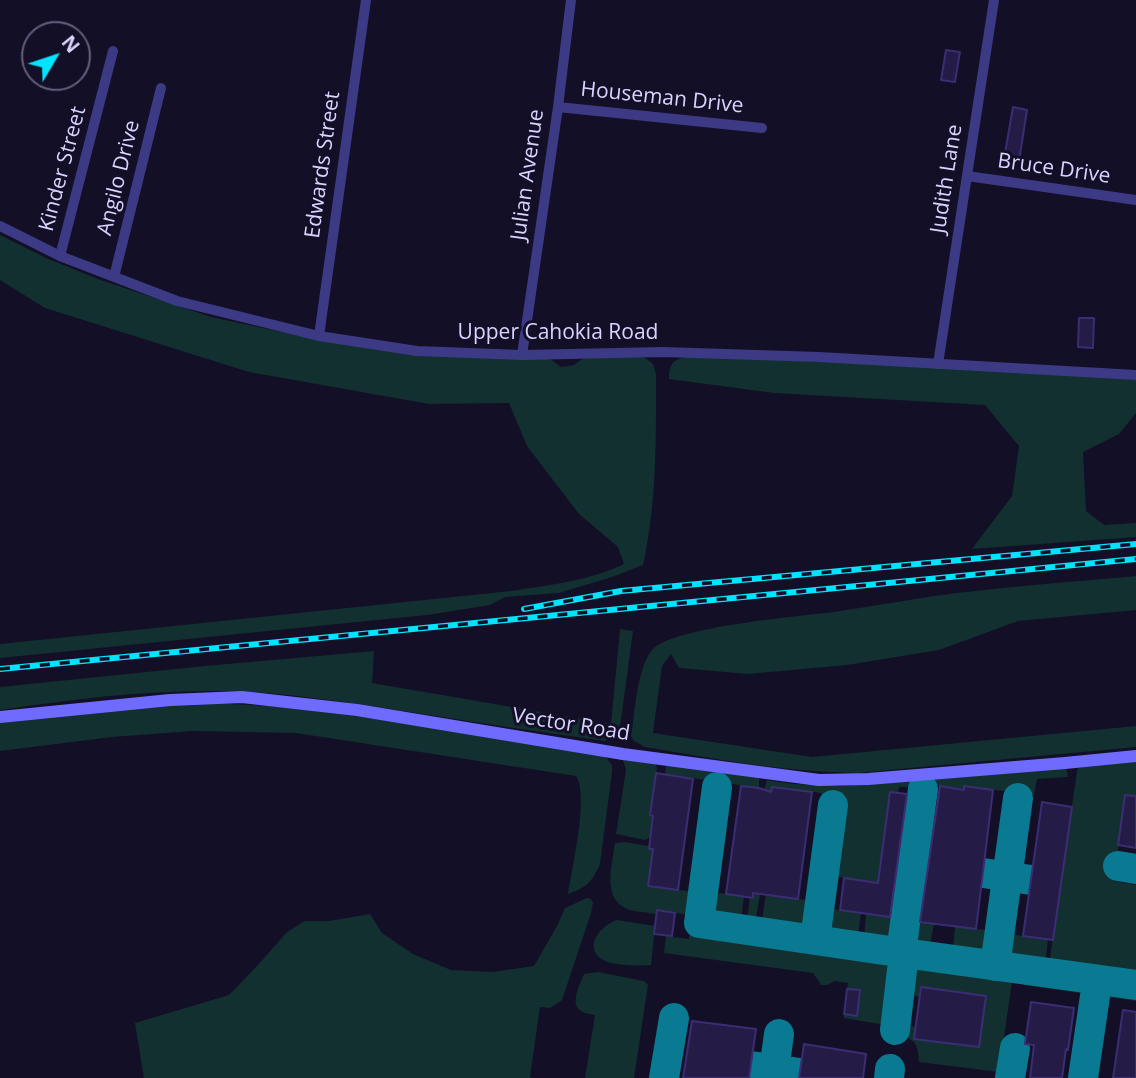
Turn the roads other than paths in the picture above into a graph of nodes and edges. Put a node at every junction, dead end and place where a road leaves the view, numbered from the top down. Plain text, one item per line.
1 (366, 0) edge
2 (571, 0) edge
3 (994, 0) edge
4 (113, 51) dead end
5 (161, 88) dead end
6 (558, 107) junction
7 (762, 128) dead end
8 (967, 176) junction
9 (1136, 200) edge
10 (0, 226) edge
11 (60, 256) junction
12 (114, 277) junction
13 (319, 336) junction
14 (522, 355) junction
15 (938, 364) junction
16 (1136, 375) edge
17 (0, 717) edge
18 (1136, 756) edge

1 - 13 street, Edwards Street
2 - 6 street, Julian Avenue
3 - 8 street, Judith Lane
4 - 11 street, Kinder Street
5 - 12 street, Angilo Drive
6 - 7 street, Houseman Drive
6 - 14 street, Julian Avenue
8 - 9 street, Bruce Drive
8 - 15 street, Judith Lane
10 - 11 street, Upper Cahokia Road
11 - 12 street, Upper Cahokia Road
12 - 13 street, Upper Cahokia Road
13 - 14 street, Upper Cahokia Road
14 - 15 street, Upper Cahokia Road
15 - 16 street, Upper Cahokia Road
17 - 18 street, Vector Road

